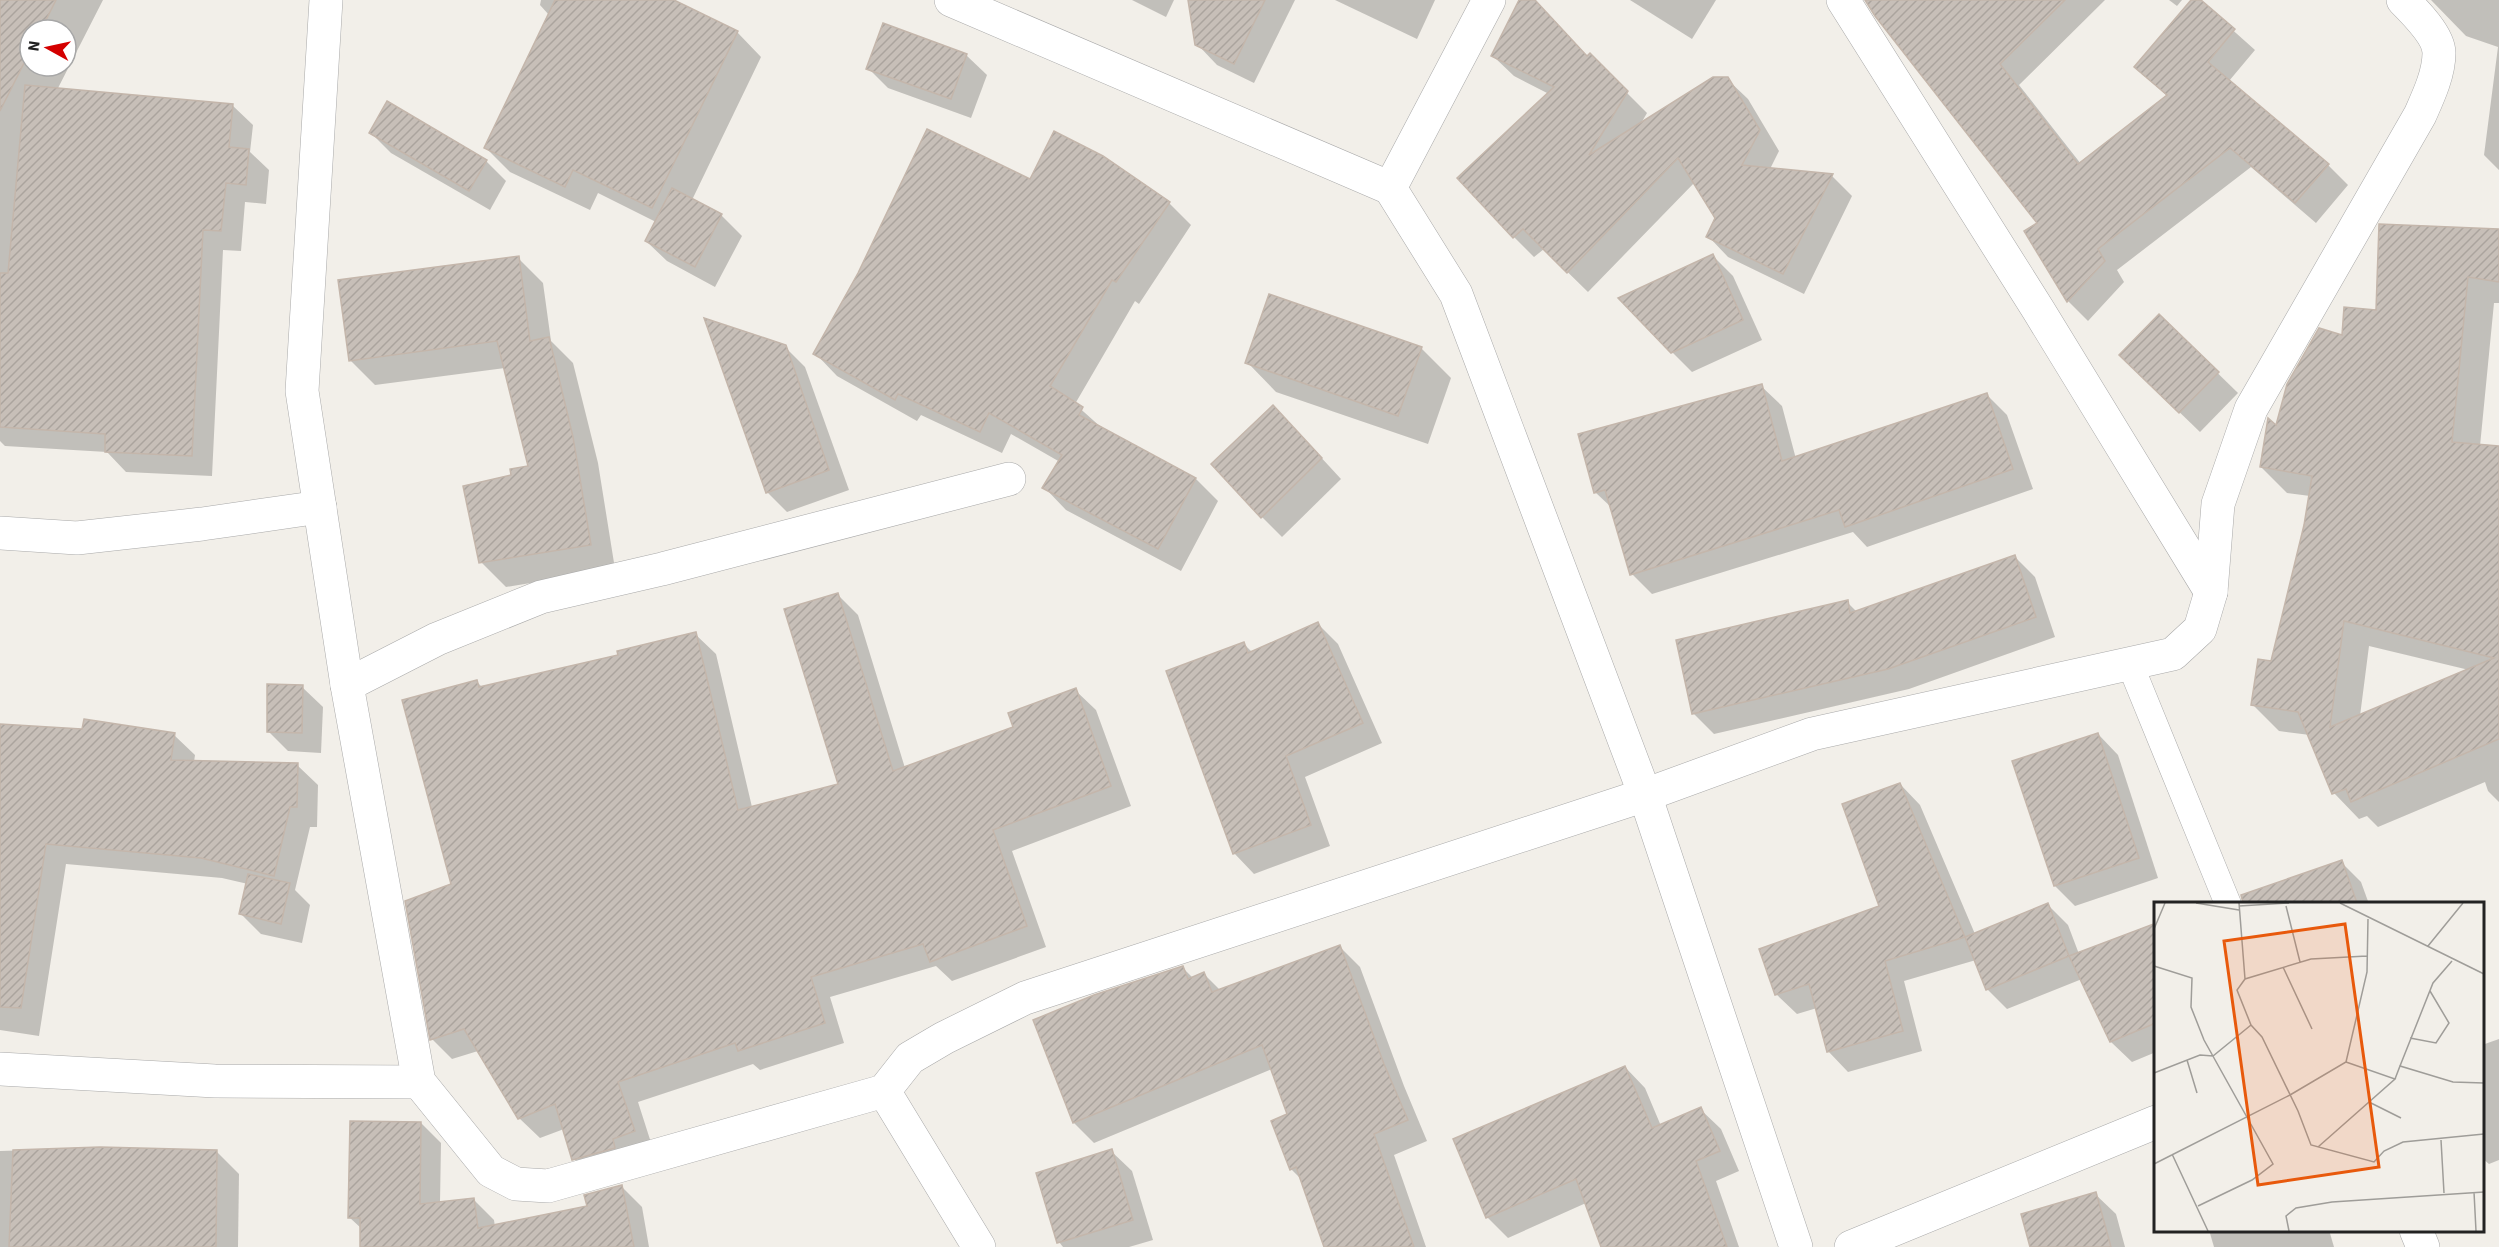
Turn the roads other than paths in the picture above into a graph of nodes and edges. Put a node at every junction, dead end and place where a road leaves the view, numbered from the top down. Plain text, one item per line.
1 (326, 0) edge
2 (951, 0) edge
3 (1489, 0) edge
4 (1843, 0) edge
5 (2403, 0) edge
6 (1390, 188) junction
7 (1009, 479) dead end
8 (320, 507) junction
9 (0, 533) edge
10 (2211, 592) junction
11 (2130, 664) junction
12 (347, 686) junction
13 (1645, 795) junction
14 (2228, 902) edge
15 (0, 1069) edge
16 (419, 1082) junction
17 (884, 1091) junction
18 (2154, 1123) edge
19 (2417, 1232) edge
20 (979, 1247) edge
21 (1796, 1247) edge
22 (1851, 1247) edge
23 (2423, 1247) edge

1 - 8 street
2 - 6 street
3 - 6 street
4 - 10 street
5 - 10 street
6 - 13 street
7 - 12 street
8 - 9 street
8 - 12 street
10 - 11 street
11 - 13 street
11 - 14 lane
12 - 16 street
13 - 17 street
13 - 21 street
15 - 16 street
16 - 17 street
17 - 20 street
18 - 22 street
19 - 23 street

